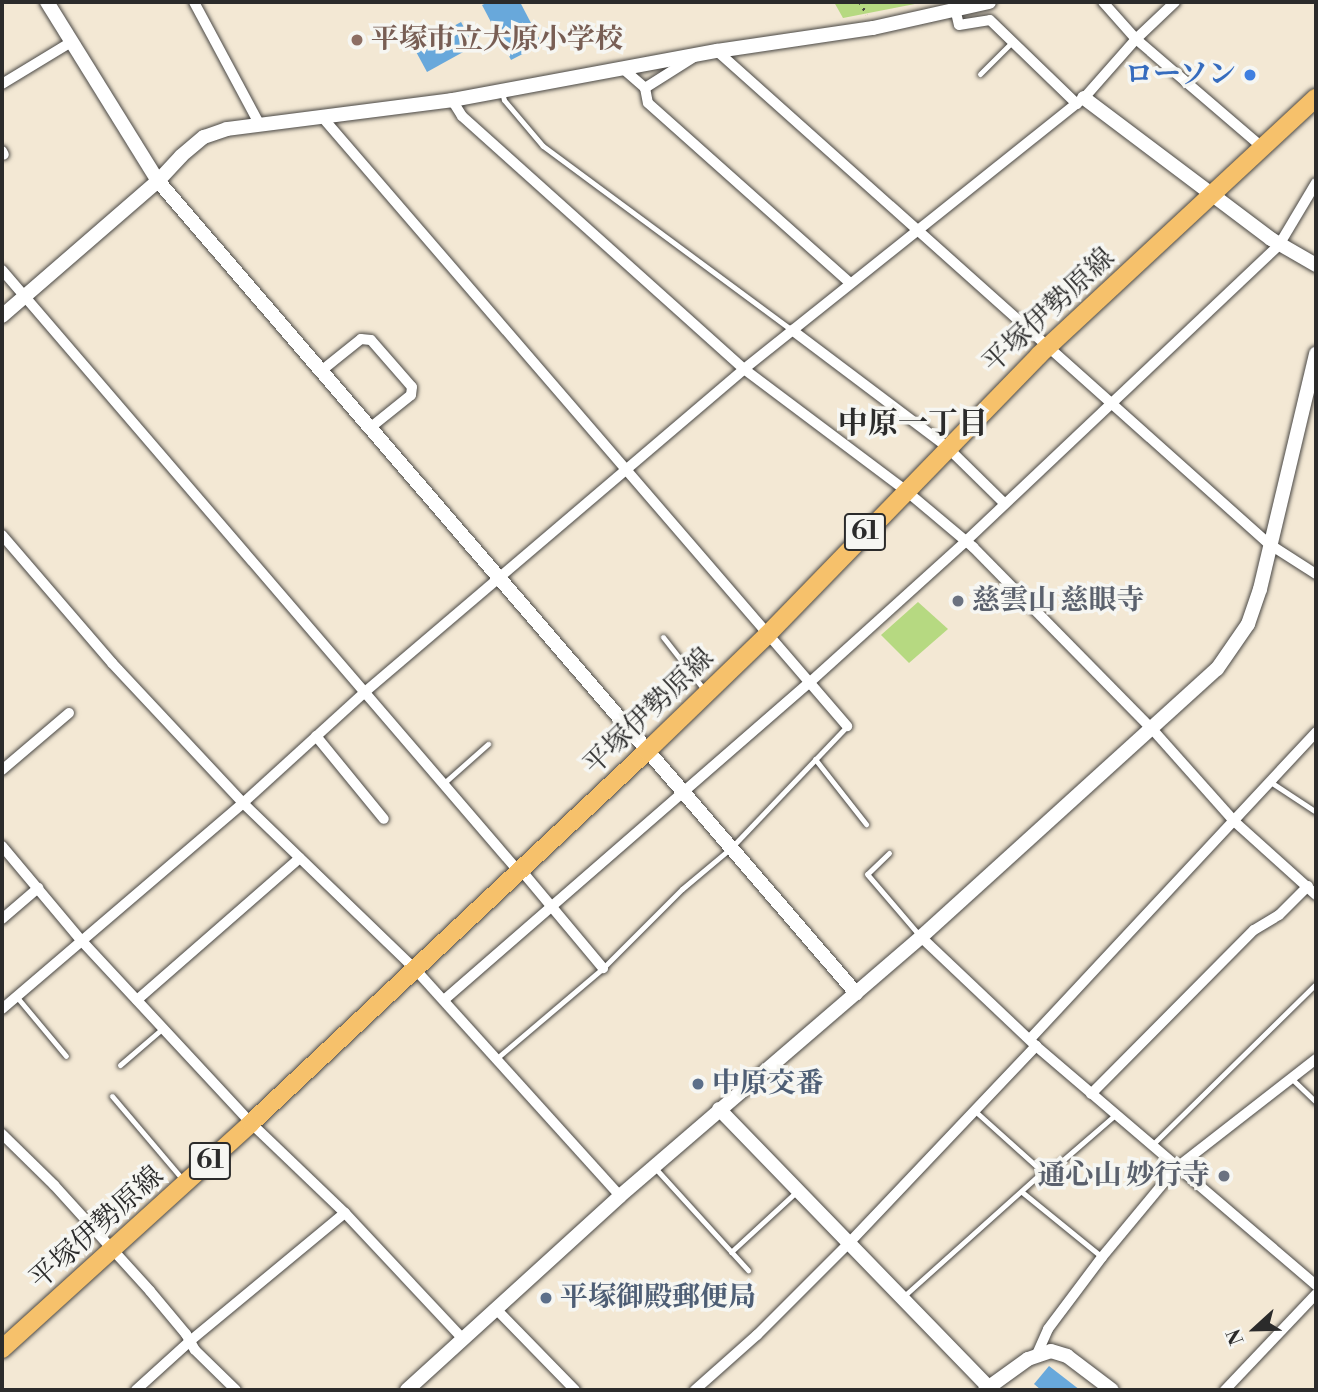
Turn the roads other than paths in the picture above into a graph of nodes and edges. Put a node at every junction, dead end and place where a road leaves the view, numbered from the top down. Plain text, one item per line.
1 (47, 2) edge
2 (194, 2) edge
3 (989, 2) edge
4 (1103, 2) edge
5 (1175, 2) edge
6 (955, 8) junction
7 (1136, 39) junction
8 (71, 42) junction
9 (1013, 42) junction
10 (717, 51) junction
11 (699, 54) junction
12 (621, 67) junction
13 (981, 74) dead end
14 (2, 84) edge
15 (645, 88) junction
16 (501, 90) junction
17 (1316, 98) edge
18 (452, 100) junction
19 (1081, 101) junction
20 (323, 118) junction
21 (260, 125) junction
22 (1263, 148) junction
23 (158, 181) junction
24 (1316, 183) edge
25 (1213, 195) junction
26 (917, 229) junction
27 (1279, 245) junction
28 (1316, 265) edge
29 (2, 270) edge
30 (850, 283) junction
31 (24, 297) junction
32 (2, 316) edge
33 (792, 330) junction
34 (1045, 348) junction
35 (1316, 354) edge
36 (744, 369) junction
37 (321, 370) junction
38 (1110, 405) junction
39 (370, 428) junction
40 (947, 447) junction
41 (627, 471) junction
42 (905, 490) junction
43 (1006, 504) junction
44 (2, 535) edge
45 (965, 542) junction
46 (1269, 544) junction
47 (1316, 574) edge
48 (500, 579) junction
49 (767, 635) junction
50 (663, 637) dead end
51 (809, 683) junction
52 (366, 691) junction
53 (707, 694) junction
54 (69, 713) dead end
55 (848, 726) joint
56 (1153, 730) junction
57 (1316, 732) edge
58 (316, 736) junction
59 (1306, 742) junction
60 (488, 744) dead end
61 (647, 751) junction
62 (1316, 751) edge
63 (815, 759) junction
64 (2, 770) edge
65 (1269, 781) junction
66 (444, 783) junction
67 (683, 792) junction
68 (243, 803) junction
69 (1316, 812) edge
70 (384, 819) dead end
71 (1235, 821) junction
72 (866, 824) dead end
73 (2, 846) edge
74 (731, 848) junction
75 (889, 853) dead end
76 (300, 858) junction
77 (520, 871) junction
78 (1308, 886) junction
79 (38, 888) junction
80 (1316, 895) edge
81 (552, 906) junction
82 (2, 919) edge
83 (921, 937) junction
84 (80, 939) junction
85 (603, 968) junction
86 (415, 969) junction
87 (1316, 984) edge
88 (856, 993) junction
89 (16, 996) junction
90 (137, 1000) junction
91 (444, 1000) junction
92 (2, 1009) edge
93 (163, 1028) junction
94 (1033, 1042) junction
95 (66, 1056) dead end
96 (496, 1058) junction
97 (1316, 1059) edge
98 (120, 1065) dead end
99 (1291, 1079) junction
100 (1091, 1094) junction
101 (112, 1096) dead end
102 (1316, 1102) edge
103 (719, 1109) junction
104 (975, 1111) junction
105 (1115, 1115) junction
106 (251, 1123) junction
107 (2, 1135) edge
108 (1151, 1146) junction
109 (654, 1167) junction
110 (1177, 1168) junction
111 (1043, 1172) junction
112 (186, 1183) junction
113 (798, 1191) junction
114 (1023, 1192) junction
115 (620, 1196) junction
116 (345, 1213) junction
117 (849, 1243) junction
118 (113, 1249) junction
119 (732, 1252) junction
120 (1102, 1257) junction
121 (748, 1270) dead end
122 (1316, 1285) edge
123 (1316, 1294) edge
124 (902, 1298) junction
125 (497, 1310) junction
126 (464, 1340) junction
127 (190, 1341) junction
128 (2, 1349) edge
129 (1038, 1354) junction
130 (986, 1389) edge
131 (136, 1390) edge
132 (236, 1390) edge
133 (407, 1390) edge
134 (575, 1390) edge
135 (695, 1390) edge
136 (1112, 1390) edge
137 (1225, 1390) edge

1 - 8 street
2 - 21 street
3 - 6 street
4 - 7 street
5 - 7 street
6 - 9 street
6 - 10 street
7 - 19 street
7 - 22 street
8 - 14 street
8 - 23 street
9 - 13 lane
9 - 19 street
10 - 11 street
10 - 26 street
11 - 12 street
11 - 15 street
12 - 15 street
12 - 16 street
15 - 30 street
16 - 18 street
16 - 33 lane
17 - 22 main road, 平塚伊勢原線 / 61
18 - 20 street
18 - 36 street
19 - 25 street
19 - 26 street
20 - 21 street
20 - 41 street
21 - 23 street
22 - 25 main road, 平塚伊勢原線 / 61
23 - 31 street
23 - 37 street
24 - 27 street
25 - 27 street
25 - 34 main road, 平塚伊勢原線 / 61
26 - 30 street
26 - 34 street
27 - 28 street
27 - 38 street
29 - 31 street
30 - 33 street
31 - 32 street
31 - 52 street
33 - 36 street
33 - 40 street
34 - 38 street
34 - 40 main road, 平塚伊勢原線 / 61
35 - 46 street
36 - 41 street
36 - 42 street
37 - 39 street
37 - 39 street
38 - 43 street
38 - 46 street
39 - 48 street
40 - 42 main road, 平塚伊勢原線 / 61
40 - 43 street
41 - 48 street
41 - 49 street
42 - 45 street
42 - 49 main road, 平塚伊勢原線 / 61
43 - 45 street
44 - 68 street
45 - 51 street
45 - 56 street
46 - 47 street
46 - 56 street
48 - 52 street
48 - 61 street
49 - 51 street
49 - 53 main road, 平塚伊勢原線 / 61
50 - 53 lane
51 - 55 street
51 - 67 street
52 - 58 street
52 - 66 street
53 - 61 main road, 平塚伊勢原線 / 61
54 - 64 street
55 - 63 lane
56 - 71 street
56 - 83 street
57 - 59 street
58 - 68 street
58 - 70 street
59 - 62 street
59 - 65 street
60 - 66 lane
61 - 67 street
61 - 77 main road, 平塚伊勢原線 / 61
63 - 72 lane
63 - 74 lane
65 - 69 lane
65 - 71 street
66 - 77 street
67 - 74 street
67 - 81 street
68 - 76 street
68 - 84 street
71 - 78 street
71 - 94 street
73 - 79 street
74 - 85 lane
74 - 88 street
75 - 83 lane
76 - 86 street
76 - 90 street
77 - 81 street
77 - 86 main road, 平塚伊勢原線 / 61
78 - 80 street
78 - 100 street
79 - 82 street
79 - 84 street
81 - 85 street
81 - 91 street
83 - 88 street
83 - 94 street
84 - 89 street
84 - 90 street
85 - 96 lane
86 - 91 street
86 - 106 main road, 平塚伊勢原線 / 61
87 - 108 lane
88 - 103 street
89 - 92 street
89 - 95 lane
90 - 93 street
91 - 96 street
93 - 98 lane
93 - 106 street
94 - 100 street
94 - 104 street
96 - 115 street
97 - 99 street
99 - 102 lane
99 - 110 street
100 - 105 street
101 - 112 lane
103 - 109 street
103 - 113 street
104 - 111 lane
104 - 117 street
105 - 108 street
105 - 111 lane
106 - 112 main road, 平塚伊勢原線 / 61
106 - 116 street
107 - 118 street
108 - 110 street
109 - 115 street
109 - 119 lane
110 - 120 street
110 - 122 street
111 - 114 lane
112 - 118 main road, 平塚伊勢原線 / 61
113 - 117 street
113 - 119 lane
114 - 120 lane
114 - 124 lane
115 - 125 street
116 - 126 street
116 - 127 street
117 - 124 street
117 - 135 street
118 - 127 street
118 - 128 main road, 平塚伊勢原線 / 61
119 - 121 lane
120 - 129 street
123 - 137 street
124 - 130 street
125 - 126 street
125 - 134 street
126 - 133 street
127 - 131 street
127 - 132 street
129 - 130 street
129 - 136 street

